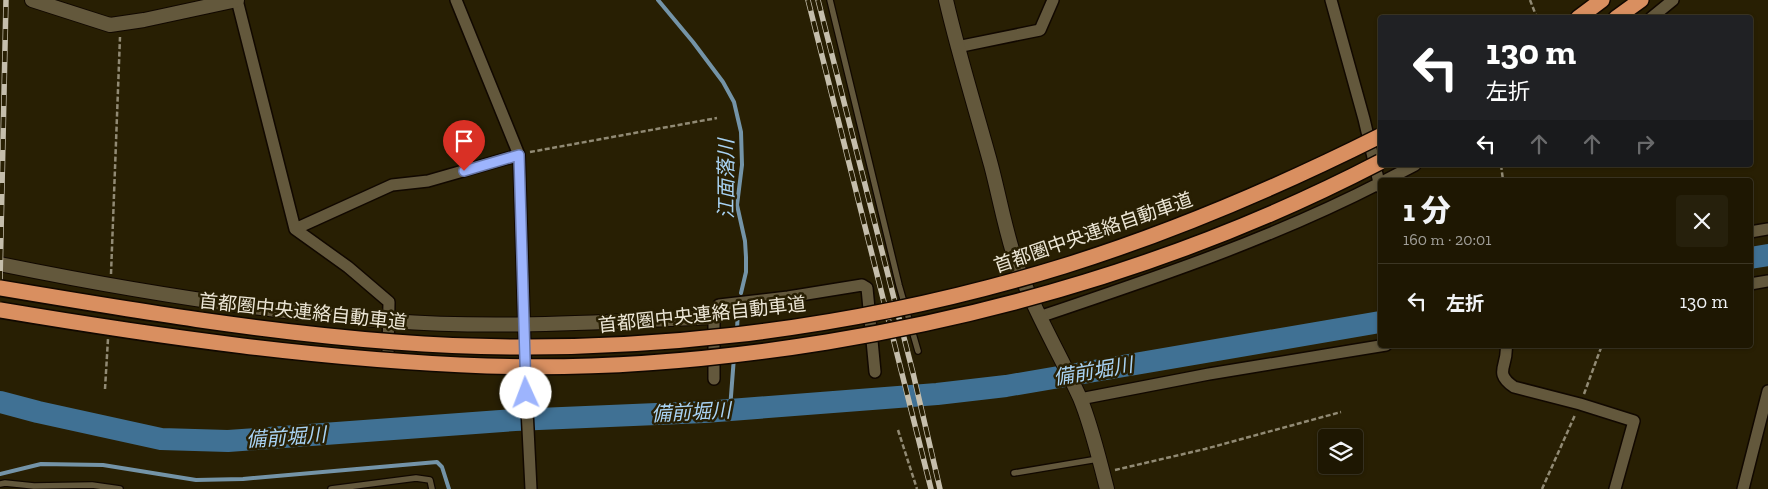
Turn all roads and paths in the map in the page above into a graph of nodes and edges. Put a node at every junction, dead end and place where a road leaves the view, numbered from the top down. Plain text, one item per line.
1 (32, 0) edge
2 (237, 0) edge
3 (456, 0) edge
4 (830, 0) edge
5 (946, 0) edge
6 (1053, 0) edge
7 (1331, 0) edge
8 (1530, 0) edge
9 (1602, 0) edge
10 (1641, 0) edge
11 (1673, 0) edge
12 (61, 4) edge
13 (1536, 15) edge
14 (1582, 15) edge
15 (1620, 15) edge
16 (1655, 15) edge
17 (120, 23) junction
18 (957, 46) junction
19 (717, 118) dead end
20 (1378, 137) edge
21 (519, 155) junction
22 (1378, 163) edge
23 (1411, 167) edge
24 (1379, 178) edge
25 (1392, 178) edge
26 (1378, 185) edge
27 (295, 229) junction
28 (1768, 229) edge
29 (1753, 232) edge
30 (0, 264) edge
31 (1768, 281) edge
32 (1753, 284) edge
33 (110, 286) junction
34 (0, 288) edge
35 (0, 310) edge
36 (714, 317) junction
37 (1039, 317) junction
38 (389, 321) junction
39 (524, 324) junction
40 (1378, 346) edge
41 (1506, 348) edge
42 (1601, 348) edge
43 (918, 350) dead end
44 (388, 354) dead end
45 (875, 372) dead end
46 (714, 379) dead end
47 (1768, 391) edge
48 (1079, 398) junction
49 (1580, 404) junction
50 (1341, 412) dead end
51 (898, 430) dead end
52 (1099, 459) junction
53 (1014, 473) dead end
54 (1102, 474) junction
55 (0, 484) edge
56 (120, 489) edge
57 (332, 489) edge
58 (432, 489) edge
59 (531, 489) edge
60 (917, 489) edge
61 (1107, 489) edge
62 (1542, 489) edge
63 (1615, 489) edge
64 (1743, 489) edge

1 - 12 street
2 - 17 street
2 - 27 street
3 - 21 street
4 - 43 lane
5 - 18 street
6 - 18 street
7 - 24 street
8 - 13 path
9 - 14 highway
10 - 15 highway
11 - 16 street
12 - 17 street
17 - 33 path
18 - 37 street
19 - 21 path
20 - 34 highway, 首都圏中央連絡自動車道, bridge
21 - 27 street
21 - 39 street
22 - 35 highway, bridge
23 - 25 street
26 - 37 street
27 - 38 street
28 - 29 street
30 - 33 street
31 - 32 street
33 - 38 street
36 - 39 street
36 - 45 street
36 - 46 street
37 - 48 street
38 - 39 street
38 - 44 street
39 - 59 street
40 - 48 street
41 - 49 street
42 - 49 path
47 - 64 street
48 - 52 street
49 - 62 path
49 - 63 street
50 - 54 path
51 - 60 path
52 - 53 lane
52 - 54 street
54 - 61 street
55 - 56 lane
57 - 58 lane

